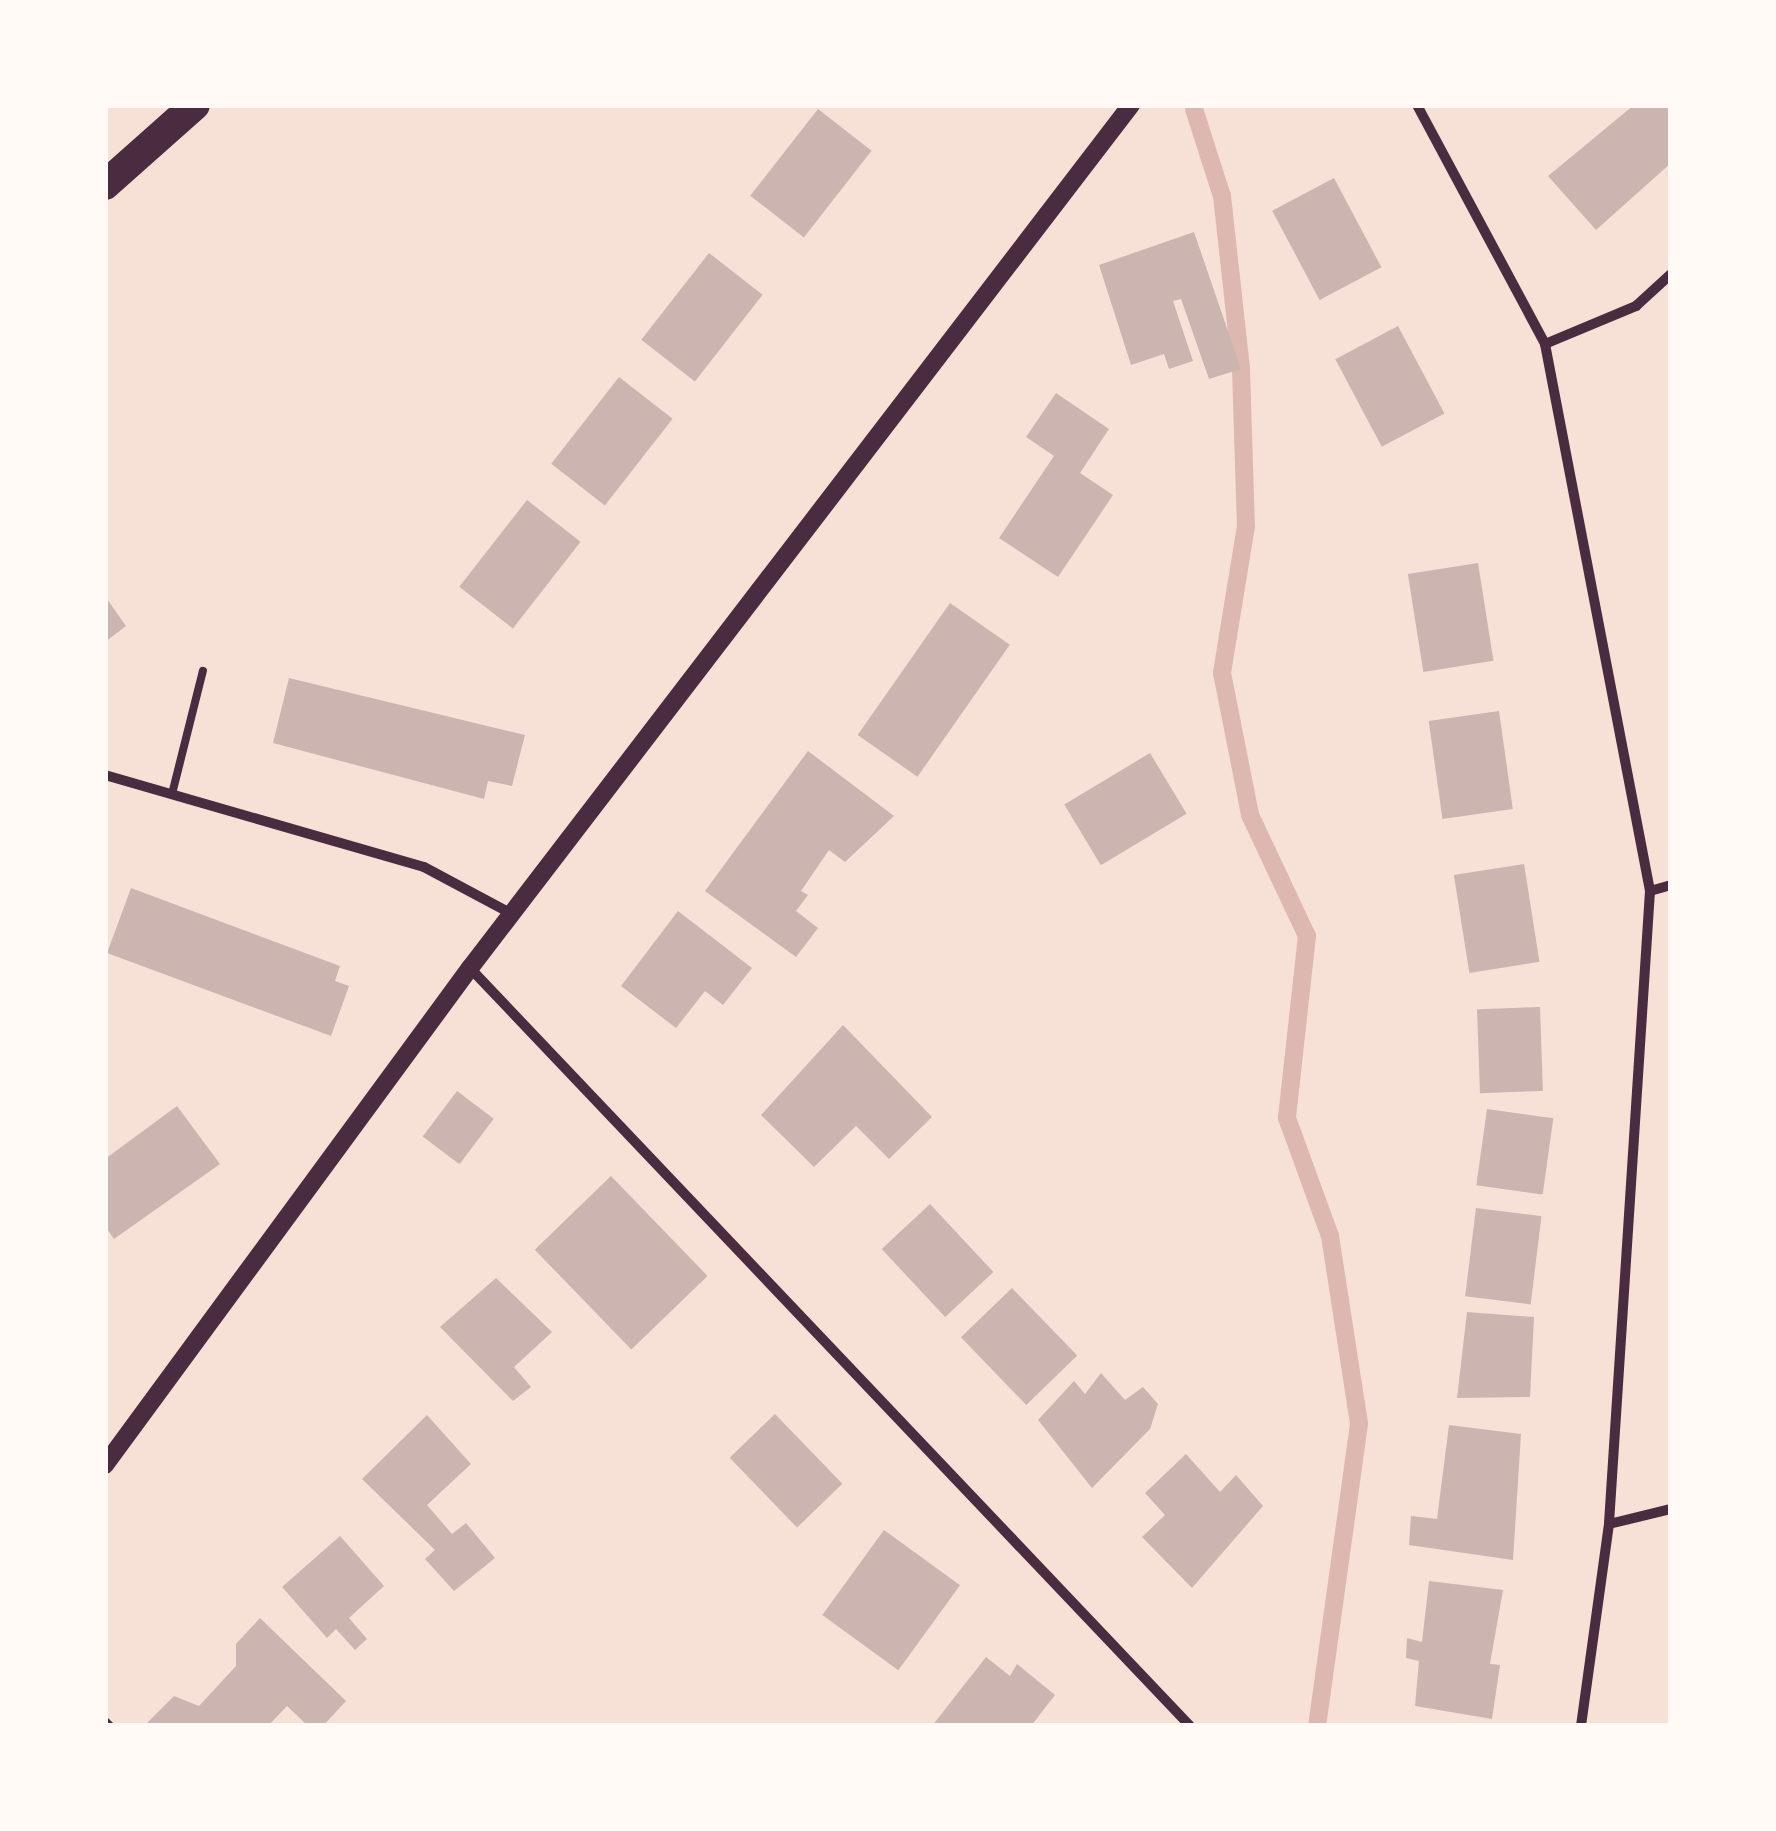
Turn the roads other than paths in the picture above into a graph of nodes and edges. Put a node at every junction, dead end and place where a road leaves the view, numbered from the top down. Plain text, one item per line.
1 (195, 105) edge
2 (1131, 105) edge
3 (1416, 105) edge
4 (105, 185) edge
5 (1671, 274) edge
6 (1545, 344) junction
7 (203, 672) dead end
8 (105, 776) edge
9 (172, 794) junction
10 (1671, 886) edge
11 (1650, 891) junction
12 (512, 914) junction
13 (470, 968) junction
14 (105, 1465) edge
15 (1671, 1509) edge
16 (1609, 1524) junction
17 (1190, 1726) edge
18 (1582, 1726) edge

1 - 4 highway
2 - 12 street
3 - 6 street
5 - 6 street
6 - 11 street
7 - 9 lane
8 - 9 street
9 - 12 street
10 - 11 street
11 - 16 street
12 - 13 street
13 - 14 street
13 - 17 street
15 - 16 street
16 - 18 street

